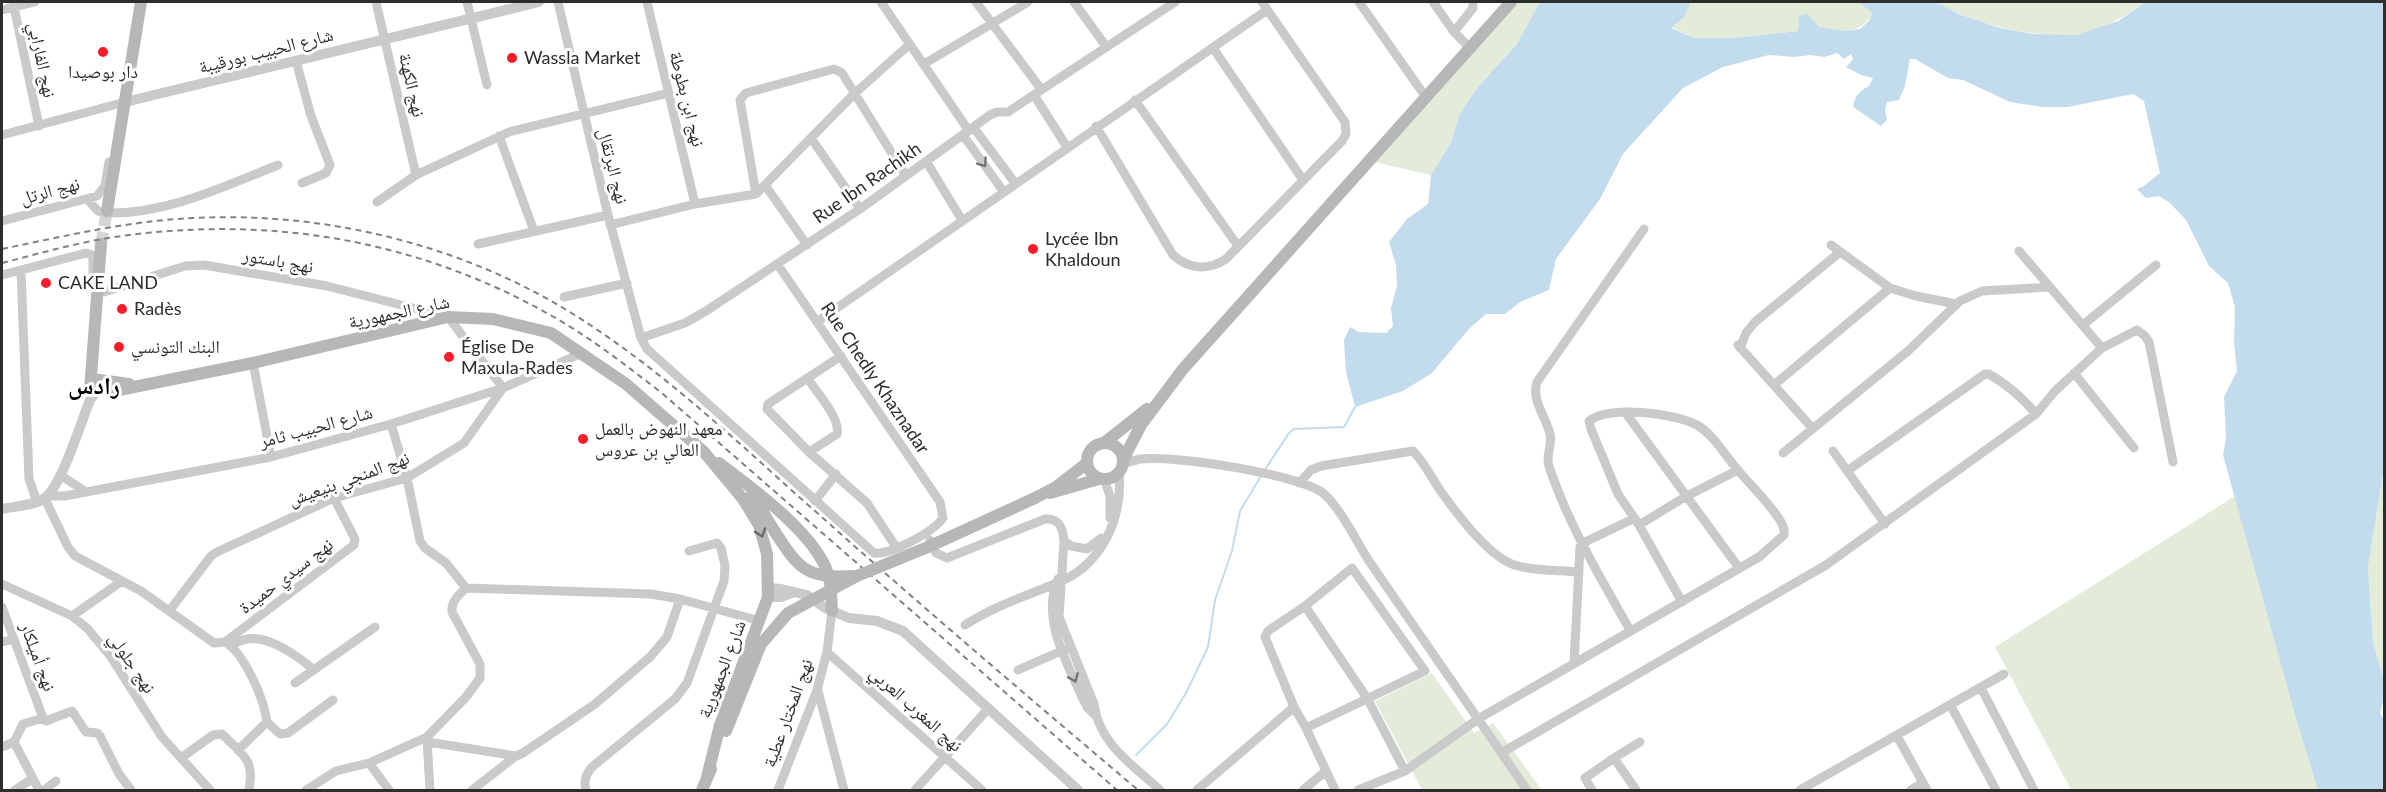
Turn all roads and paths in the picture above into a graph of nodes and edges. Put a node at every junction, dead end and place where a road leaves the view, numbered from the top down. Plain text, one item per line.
1 (35, 2) edge
2 (141, 2) edge
3 (376, 2) edge
4 (467, 2) edge
5 (539, 2) edge
6 (558, 2) edge
7 (647, 2) edge
8 (880, 2) edge
9 (976, 2) edge
10 (1028, 2) edge
11 (1074, 2) edge
12 (1174, 2) edge
13 (1359, 2) edge
14 (1433, 2) edge
15 (1473, 2) edge
16 (1510, 2) edge
17 (14, 4) edge
18 (1264, 6) edge
19 (2, 10) edge
20 (471, 17) junction
21 (994, 22) junction
22 (1454, 32) junction
23 (385, 39) junction
24 (910, 44) junction
25 (1105, 45) junction
26 (1213, 48) junction
27 (1469, 48) junction
28 (296, 61) junction
29 (924, 64) junction
30 (487, 85) dead end
31 (1038, 92) junction
32 (669, 93) junction
33 (854, 94) junction
34 (1425, 96) junction
35 (1135, 100) junction
36 (122, 112) junction
37 (583, 113) junction
38 (39, 126) junction
39 (1096, 126) junction
40 (969, 132) junction
41 (2, 135) edge
42 (499, 136) junction
43 (811, 138) junction
44 (1067, 147) junction
45 (926, 162) junction
46 (278, 165) dead end
47 (416, 175) junction
48 (906, 176) junction
49 (1303, 180) junction
50 (302, 183) dead end
51 (1015, 183) junction
52 (765, 185) junction
53 (1003, 191) junction
54 (756, 194) junction
55 (87, 199) junction
56 (376, 202) dead end
57 (695, 204) junction
58 (860, 209) junction
59 (109, 211) tunnel mouth
60 (608, 214) junction
61 (962, 220) junction
62 (2, 221) edge
63 (610, 225) junction
64 (1644, 229) dead end
65 (534, 231) junction
66 (478, 244) dead end
67 (807, 245) junction
68 (1831, 245) dead end
69 (1238, 246) junction
70 (2019, 251) dead end
71 (1840, 252) junction
72 (778, 265) junction
73 (2156, 265) dead end
74 (21, 271) junction
75 (2, 275) edge
76 (627, 283) junction
77 (2050, 287) junction
78 (1890, 288) junction
79 (104, 292) junction
80 (564, 297) dead end
81 (1956, 304) junction
82 (412, 307) junction
83 (448, 317) junction
84 (818, 321) junction
85 (410, 326) junction
86 (2084, 326) junction
87 (641, 338) junction
88 (95, 344) junction
89 (2102, 348) junction
90 (582, 353) junction
91 (841, 356) junction
92 (253, 363) junction
93 (2074, 373) junction
94 (807, 378) junction
95 (1774, 385) junction
96 (93, 388) junction
97 (503, 388) junction
98 (1158, 401) junction
99 (1625, 412) junction
100 (2036, 414) junction
101 (391, 424) junction
102 (1814, 429) junction
103 (1104, 443) junction
104 (2134, 448) dead end
105 (1833, 451) dead end
106 (704, 452) junction
107 (809, 452) junction
108 (1783, 453) dead end
109 (271, 457) junction
110 (2173, 462) dead end
111 (1087, 463) junction
112 (1122, 466) junction
113 (1738, 470) junction
114 (1847, 471) junction
115 (836, 474) junction
116 (60, 475) junction
117 (407, 478) junction
118 (1102, 479) junction
119 (745, 483) junction
120 (1299, 483) junction
121 (86, 492) junction
122 (1041, 496) junction
123 (1685, 497) junction
124 (334, 498) junction
125 (43, 499) junction
126 (816, 501) junction
127 (2, 509) edge
128 (1637, 521) junction
129 (1885, 524) junction
130 (926, 533) junction
131 (1064, 541) junction
132 (1582, 545) junction
133 (896, 547) junction
134 (688, 550) dead end
135 (1739, 568) junction
136 (1579, 572) junction
137 (857, 576) junction
138 (1060, 578) junction
139 (122, 581) junction
140 (2, 584) edge
141 (466, 588) junction
142 (768, 593) junction
143 (680, 599) junction
144 (1682, 602) junction
145 (1305, 606) junction
146 (2, 607) edge
147 (715, 609) junction
148 (170, 610) junction
149 (832, 611) junction
150 (72, 616) junction
151 (760, 621) junction
152 (965, 625) dead end
153 (375, 627) dead end
154 (1630, 630) junction
155 (14, 639) junction
156 (2, 642) edge
157 (227, 644) junction
158 (1067, 648) junction
159 (827, 652) junction
160 (1574, 664) junction
161 (314, 670) junction
162 (1018, 670) dead end
163 (2004, 674) dead end
164 (295, 683) dead end
165 (1981, 688) junction
166 (817, 690) junction
167 (1367, 698) junction
168 (333, 700) dead end
169 (1951, 706) junction
170 (1294, 707) junction
171 (988, 709) junction
172 (43, 718) junction
173 (1478, 719) junction
174 (267, 722) junction
175 (1306, 728) junction
176 (1897, 736) junction
177 (427, 739) junction
178 (14, 742) junction
179 (1640, 742) dead end
180 (2, 747) edge
181 (238, 750) junction
182 (1501, 753) junction
183 (516, 756) junction
184 (180, 758) junction
185 (945, 758) junction
186 (1614, 758) junction
187 (369, 763) junction
188 (1326, 771) junction
189 (1405, 771) junction
190 (708, 777) junction
191 (32, 779) junction
192 (56, 781) dead end
193 (1925, 787) edge
194 (15, 790) edge
195 (39, 790) edge
196 (44, 790) edge
197 (131, 790) edge
198 (210, 790) edge
199 (249, 790) edge
200 (306, 790) edge
201 (389, 790) edge
202 (430, 790) edge
203 (472, 790) edge
204 (586, 790) edge
205 (702, 790) edge
206 (778, 790) edge
207 (844, 790) edge
208 (915, 790) edge
209 (982, 790) edge
210 (1078, 790) edge
211 (1160, 790) edge
212 (1197, 790) edge
213 (1303, 790) edge
214 (1335, 790) edge
215 (1358, 790) edge
216 (1527, 790) edge
217 (1592, 790) edge
218 (1636, 790) edge
219 (1800, 790) edge
220 (1911, 790) edge
221 (1996, 790) edge
222 (2034, 790) edge

1 - 17 street
2 - 36 main road
3 - 23 street, نهج الكهنة
4 - 20 street
5 - 20 street, شارع الحبيب بورقيبة
6 - 37 street, نهج البرتقال
7 - 32 street, نهج ابن بطوطة
8 - 24 street
9 - 21 street
10 - 21 street
11 - 25 street
12 - 25 street, Rue Ibn Rachikh
13 - 34 street
14 - 22 street
15 - 22 street
16 - 27 main road
17 - 19 street
17 - 38 street, نهج الفارابي
18 - 26 street
18 - 49 street
20 - 23 street, شارع الحبيب بورقيبة
20 - 30 street
21 - 29 street
21 - 31 street
22 - 27 street
23 - 28 street, شارع الحبيب بورقيبة
23 - 47 street, نهج الكهنة
24 - 29 street
24 - 33 street
25 - 31 street, Rue Ibn Rachikh
26 - 35 street
26 - 49 street
27 - 34 main road
28 - 36 street, شارع الحبيب بورقيبة
28 - 50 street
29 - 40 street
31 - 40 street, Rue Ibn Rachikh
31 - 44 street
32 - 37 street
32 - 57 street, نهج ابن بطوطة
33 - 43 street
33 - 48 street
33 - 54 street
34 - 98 main road
35 - 39 street
35 - 69 street
36 - 38 street, شارع الحبيب بورقيبة
36 - 55 street, نهج الرتل
36 - 59 main road
37 - 42 street
37 - 60 street, نهج البرتقال
38 - 41 street, شارع الحبيب بورقيبة
39 - 44 street
39 - 69 street
40 - 45 street, Rue Ibn Rachikh
40 - 51 street
40 -> 53 street
42 - 47 street
42 - 65 street
43 - 52 street
43 - 58 street
44 - 51 street
45 - 48 street, Rue Ibn Rachikh
45 - 61 street
46 - 55 street
47 - 56 street
48 - 58 street, Rue Ibn Rachikh
49 - 69 street
51 - 53 street
52 - 54 street
52 - 67 street
53 - 61 street
54 - 57 street
55 - 62 street, نهج الرتل
57 - 63 street
58 - 67 street, Rue Ibn Rachikh
60 - 63 street, نهج البرتقال
60 - 65 street
61 - 84 street
63 - 76 street, نهج البرتقال
64 - 132 street
65 - 66 street
67 - 72 street, Rue Ibn Rachikh
68 - 71 street
70 - 77 street
71 - 78 street
71 - 95 street
72 - 84 street, Rue Chedly Khaznadar
72 - 87 street, Rue Ibn Rachikh
73 - 86 street
74 - 75 street
74 - 88 street
74 - 125 street
76 - 80 street
76 - 87 street, نهج البرتقال
77 - 81 street
77 - 86 street
78 - 81 street
78 - 95 street
79 - 82 street, نهج باستور
79 - 88 main road
79 - 96 main road
81 - 102 street
82 - 83 street, نهج باستور
82 - 85 street
83 - 85 main road, شارع الجمهورية
83 - 90 main road, شارع الجمهورية
83 - 97 street
84 - 91 street, Rue Chedly Khaznadar
85 - 92 main road, شارع الجمهورية
86 - 89 street
87 - 126 street
88 - 96 main road
89 - 93 street
89 - 110 street
90 - 97 street, شارع الحبيب ثامر
90 - 106 main road, شارع الجمهورية
91 - 94 street
91 - 130 street, Rue Chedly Khaznadar
92 - 96 main road, شارع الجمهورية
92 - 109 street
93 - 100 street
93 - 104 street
94 - 107 street
94 - 107 street
95 - 102 street
96 - 116 street
97 - 101 street, شارع الحبيب ثامر
97 - 117 street, نهج المنجي بنيعيش
98 - 103 main road
98 - 112 main road
99 - 113 street
99 - 123 street
99 - 128 street
100 - 114 street
100 - 129 street
101 - 109 street, شارع الحبيب ثامر
101 - 117 street
102 - 108 street
103 - 111 main road
103 - 112 main road
105 - 114 street
106 - 119 main road
106 -> 142 main road, شارع الجمهورية
107 - 115 street
109 - 121 street, شارع الحبيب ثامر
111 - 118 main road
111 - 122 main road
112 - 118 main road
112 - 120 street
112 - 138 street
113 - 123 street
113 - 135 street
114 - 129 street
115 - 126 street
115 - 133 street
116 - 121 street
116 - 125 street
117 - 124 street, نهج المنجي بنيعيش
117 - 141 street
118 - 122 main road
118 - 131 street
119 - 137 main road, bridge
119 - 149 main road
120 - 136 street
120 - 173 street
121 - 125 street, شارع الحبيب ثامر
122 - 137 main road, bridge
123 - 128 street
123 - 135 street
124 - 148 street, نهج المنجي بنيعيش
124 - 157 street, نهج سيدي حميدة
125 - 127 street
125 - 139 street
126 - 133 street
128 - 132 street
128 - 144 street
129 - 182 street
130 - 131 street
130 - 133 street
131 - 138 street
132 - 136 street
132 - 154 street
134 - 147 street
135 - 144 street
136 - 160 street
137 - 190 main road, bridge
138 - 152 street
138 - 158 street
139 - 148 street
139 - 150 street
140 - 150 street, نهج جلولي
141 - 143 street
141 - 177 street
142 - 149 street
142 - 151 main road, شارع الجمهورية
143 - 147 street
143 - 183 street
144 - 154 street
145 - 167 street
145 - 167 street
145 - 170 street
146 - 155 street, نهج أميلكار
147 - 151 street
147 - 204 street
148 - 157 street
149 - 159 street, نهج المختار عطية
149 - 171 street
150 - 184 street, نهج جلولي
151 - 190 main road, شارع الجمهورية
153 - 161 street
154 - 160 street
155 - 156 street
155 - 172 street, نهج أميلكار
157 - 161 street
157 - 174 street
158 - 162 street
158 - 211 street
159 - 166 street, نهج المختار عطية
159 - 185 street, نهج المغرب العربي
160 - 173 street
161 - 164 street
163 - 165 street
165 - 169 street
165 - 222 street
166 - 206 street, نهج المختار عطية
166 - 207 street
167 - 175 street
167 - 189 street
168 - 174 street
169 - 176 street
169 - 221 street
170 - 175 street
170 - 212 street
171 - 185 street
171 - 210 street
172 - 178 street
172 - 197 street
173 - 182 street
173 - 189 street
174 - 181 street
175 - 188 street
176 - 193 street
176 - 219 street
177 - 183 street
177 - 187 street
177 - 202 street
178 - 180 street
178 - 191 street
179 - 186 street
181 - 184 street
181 - 199 street
182 - 216 street
183 - 203 street
184 - 198 street, نهج جلولي
185 - 208 street
185 - 209 street, نهج المغرب العربي
186 - 217 street
186 - 218 street
187 - 200 street
187 - 201 street
188 - 213 street
188 - 214 street
189 - 215 street
190 - 205 main road
191 - 194 street
191 - 195 street
192 - 196 street
193 - 220 street

